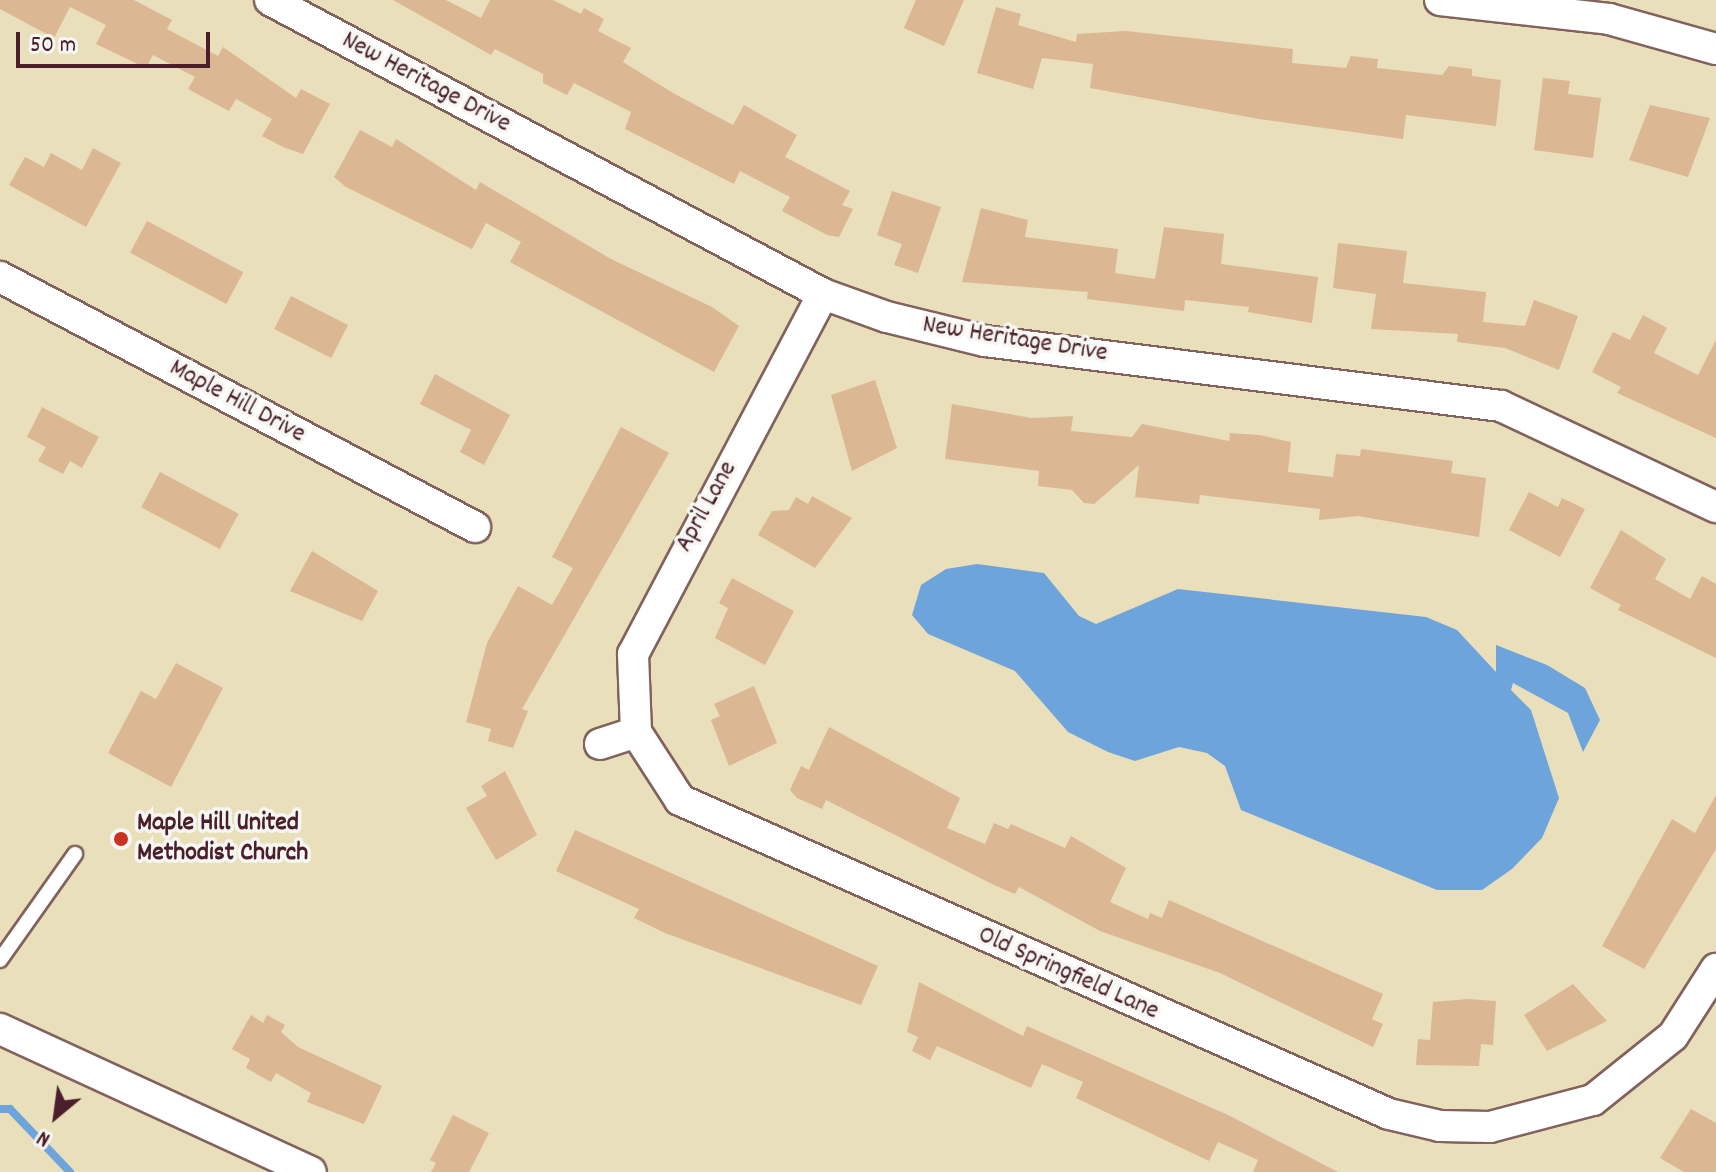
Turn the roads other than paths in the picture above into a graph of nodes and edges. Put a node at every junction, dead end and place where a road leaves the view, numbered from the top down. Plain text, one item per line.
1 (270, 0) edge
2 (1440, 0) edge
3 (1716, 49) edge
4 (0, 277) edge
5 (823, 294) junction
6 (1716, 507) edge
7 (475, 527) dead end
8 (636, 732) junction
9 (600, 744) dead end
10 (75, 854) dead end
11 (0, 960) edge
12 (1716, 969) edge
13 (0, 1029) edge
14 (311, 1172) edge

1 - 5 street, New Heritage Drive
2 - 3 street
4 - 7 street, Maple Hill Drive
5 - 6 street, New Heritage Drive
5 - 8 street, April Lane
8 - 9 street
8 - 12 street, Old Springfield Lane
10 - 11 lane
13 - 14 street

